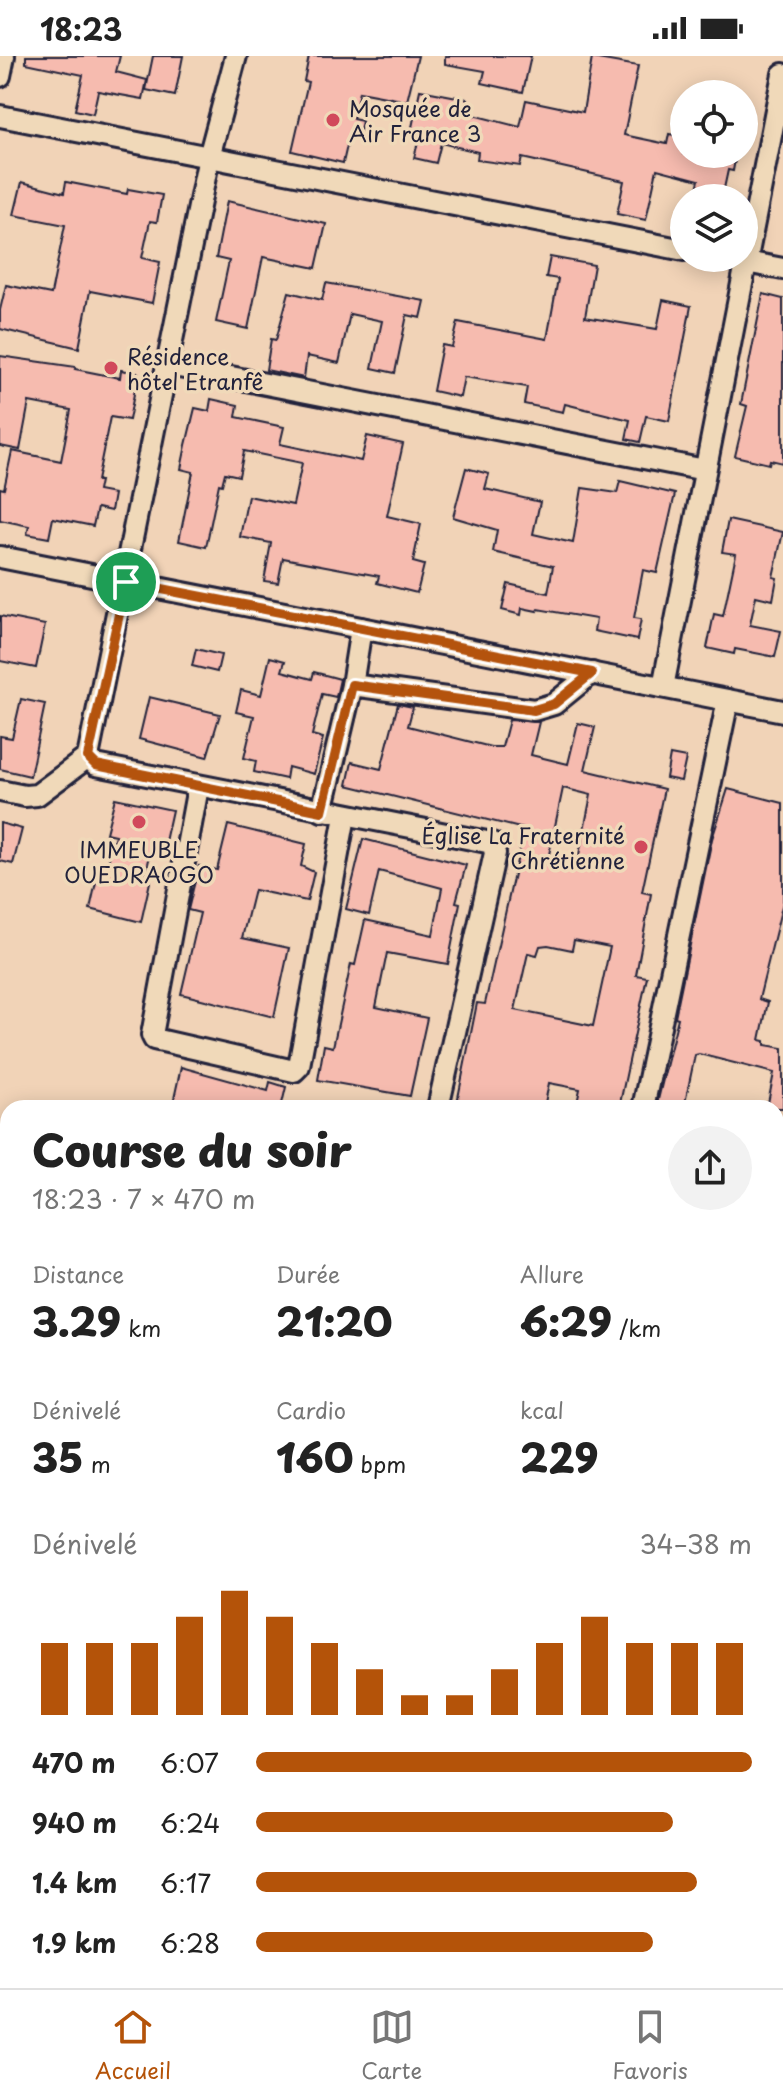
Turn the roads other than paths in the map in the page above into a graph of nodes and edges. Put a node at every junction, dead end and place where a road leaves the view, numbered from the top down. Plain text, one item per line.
1 (4, 56) edge
2 (236, 56) edge
3 (783, 74) edge
4 (0, 76) edge
5 (0, 116) edge
6 (209, 157) junction
7 (758, 201) edge
8 (670, 247) edge
9 (758, 264) edge
10 (783, 269) edge
11 (744, 272) edge
12 (169, 365) junction
13 (705, 470) junction
14 (0, 557) edge
15 (126, 582) junction
16 (361, 628) junction
17 (592, 673) junction
18 (352, 685) junction
19 (663, 687) junction
20 (728, 700) junction
21 (783, 711) edge
22 (88, 757) junction
23 (198, 787) junction
24 (0, 791) edge
25 (322, 811) junction
26 (345, 816) junction
27 (440, 1100) edge
28 (645, 1100) edge

1 - 4 street
2 - 6 street
3 - 7 street
5 - 6 street
6 - 8 street
6 - 12 street
9 - 10 street
11 - 13 street
12 - 13 street
12 - 15 street
13 - 19 street
14 - 15 street
15 - 16 street
15 - 22 street
16 - 17 street
16 - 18 street
17 - 18 street
17 - 19 street
18 - 25 street
19 - 20 street
20 - 21 street
20 - 28 street
22 - 23 street
22 - 24 street
23 - 25 street
23 - 26 street
25 - 26 street
26 - 27 street

